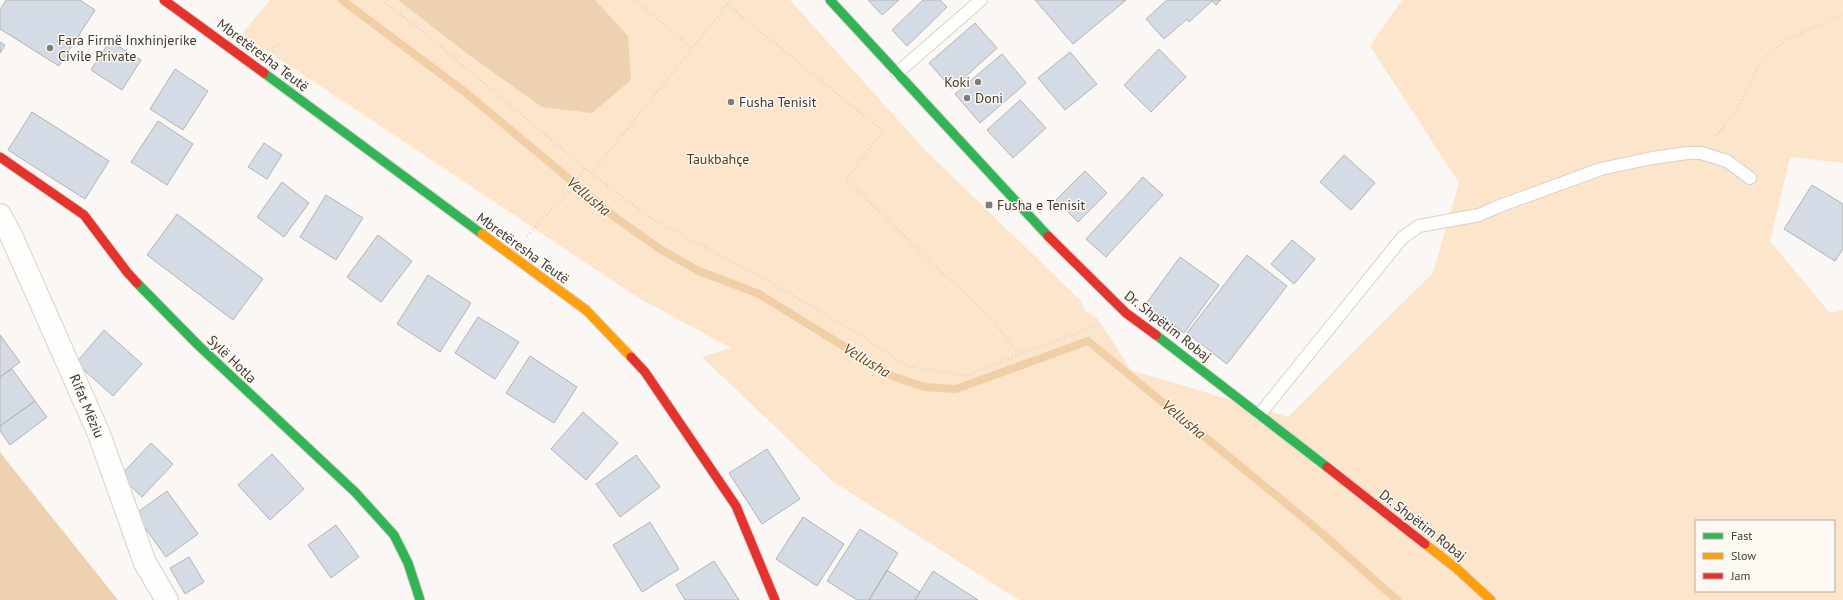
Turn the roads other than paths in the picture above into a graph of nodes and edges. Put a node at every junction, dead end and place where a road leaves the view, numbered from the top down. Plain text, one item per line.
1 (164, 0) edge
2 (830, 0) edge
3 (981, 0) edge
4 (897, 73) junction
5 (0, 157) edge
6 (1750, 178) dead end
7 (0, 215) edge
8 (1260, 414) junction
9 (167, 600) edge
10 (420, 600) edge
11 (775, 600) edge
12 (1491, 600) edge

1 - 11 street, Mbretëresha Teutë
2 - 4 street, Dr. Shpëtim Robaj
3 - 4 lane
4 - 8 street, Dr. Shpëtim Robaj
5 - 10 street, Sylë Hotla
6 - 8 lane
7 - 9 street, Rifat Mëziu
8 - 12 street, Dr. Shpëtim Robaj

